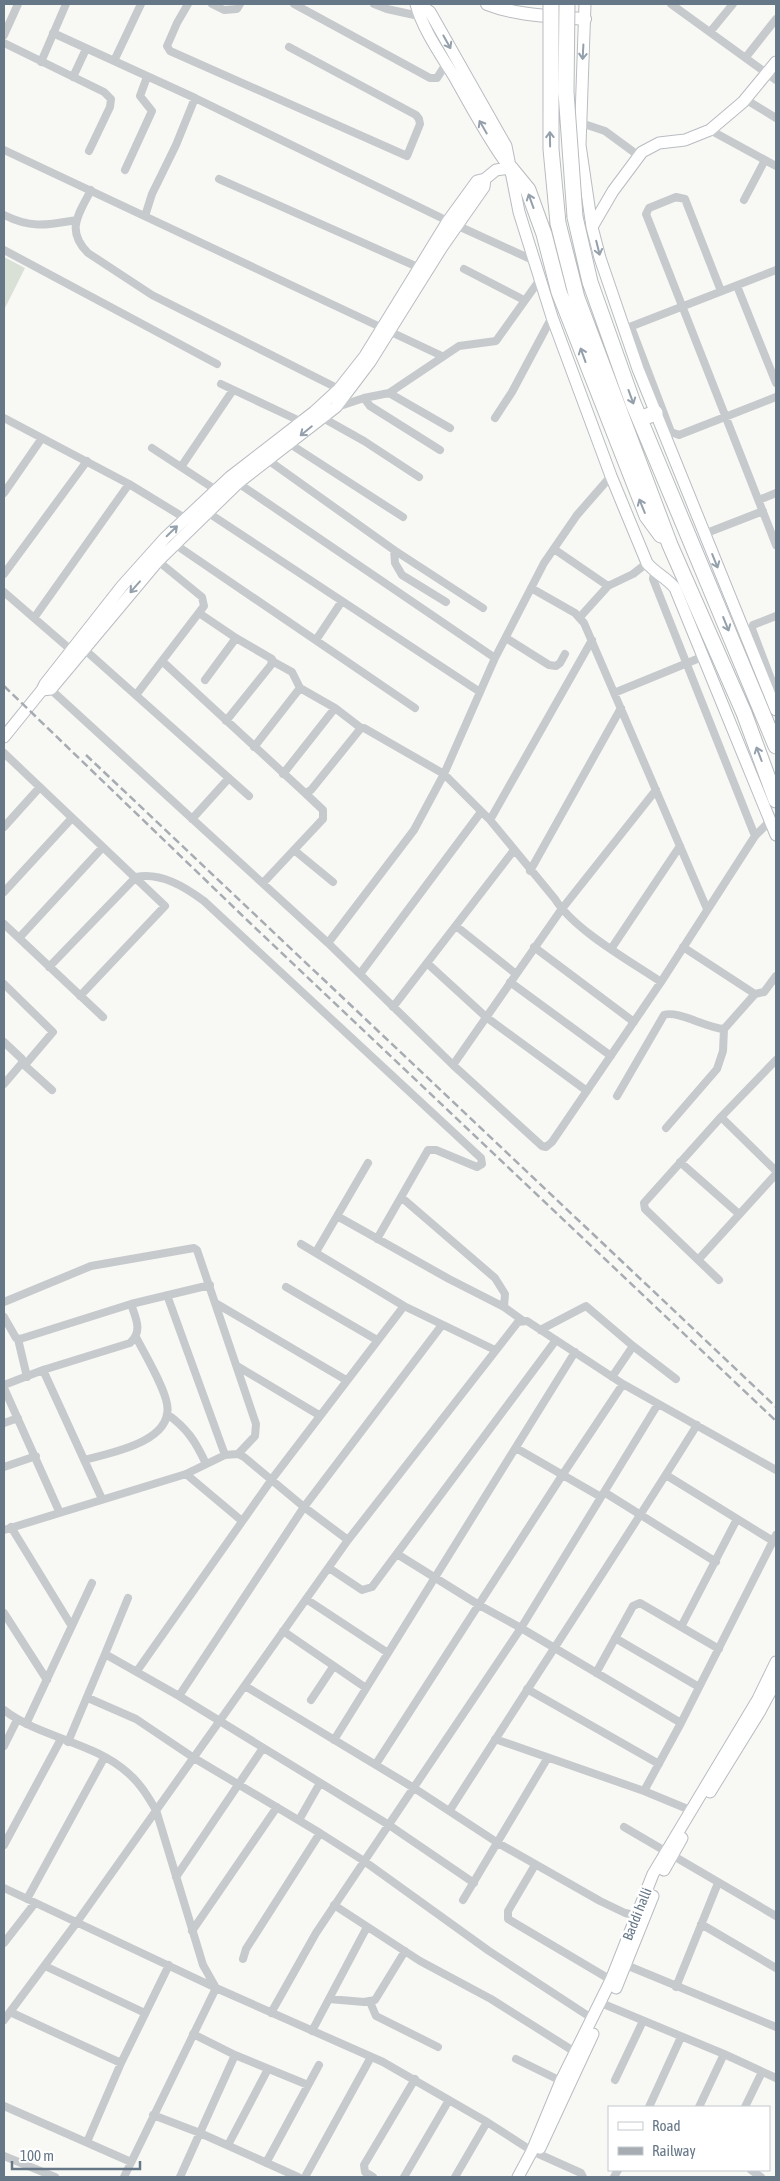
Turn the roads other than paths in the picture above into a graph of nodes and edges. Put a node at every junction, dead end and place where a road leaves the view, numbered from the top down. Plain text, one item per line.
1 (18, 4) edge
2 (66, 4) edge
3 (141, 4) edge
4 (188, 4) edge
5 (212, 4) edge
6 (240, 4) edge
7 (294, 4) edge
8 (374, 4) edge
9 (417, 4) edge
10 (487, 4) edge
11 (551, 4) edge
12 (567, 4) edge
13 (585, 4) edge
14 (671, 4) edge
15 (733, 4) edge
16 (419, 16) junction
17 (585, 19) junction
18 (776, 19) edge
19 (710, 32) junction
20 (53, 33) junction
21 (4, 36) edge
22 (4, 43) edge
23 (289, 48) dead end
24 (86, 49) junction
25 (746, 57) junction
26 (114, 61) junction
27 (41, 62) junction
28 (776, 62) edge
29 (446, 64) junction
30 (766, 73) junction
31 (73, 77) junction
32 (148, 77) junction
33 (776, 80) edge
34 (195, 98) junction
35 (745, 99) junction
36 (776, 118) edge
37 (581, 123) junction
38 (710, 130) junction
39 (4, 150) edge
40 (89, 151) dead end
41 (639, 156) junction
42 (765, 160) junction
43 (776, 166) edge
44 (510, 168) junction
45 (125, 170) dead end
46 (219, 179) dead end
47 (91, 190) junction
48 (744, 200) dead end
49 (4, 215) edge
50 (144, 216) junction
51 (77, 220) junction
52 (452, 223) junction
53 (592, 227) junction
54 (4, 250) edge
55 (536, 261) junction
56 (420, 268) junction
57 (464, 269) dead end
58 (776, 270) edge
59 (540, 278) junction
60 (737, 286) junction
61 (721, 291) junction
62 (524, 300) junction
63 (682, 307) junction
64 (552, 317) junction
65 (628, 328) junction
66 (386, 330) junction
67 (442, 356) junction
68 (216, 364) dead end
69 (776, 383) edge
70 (221, 384) dead end
71 (338, 389) junction
72 (233, 390) junction
73 (389, 392) junction
74 (776, 397) edge
75 (364, 398) junction
76 (336, 407) junction
77 (655, 413) junction
78 (725, 417) junction
79 (323, 418) junction
80 (496, 418) dead end
81 (640, 418) junction
82 (5, 421) edge
83 (302, 422) junction
84 (450, 428) dead end
85 (42, 438) junction
86 (287, 440) junction
87 (152, 448) dead end
88 (440, 450) dead end
89 (268, 460) junction
90 (86, 461) junction
91 (181, 467) junction
92 (611, 476) junction
93 (419, 477) dead end
94 (238, 483) junction
95 (130, 484) junction
96 (216, 490) junction
97 (4, 493) edge
98 (776, 493) edge
99 (759, 500) junction
100 (763, 511) junction
101 (208, 512) junction
102 (404, 517) dead end
103 (190, 522) junction
104 (704, 534) junction
105 (176, 545) junction
106 (670, 545) junction
107 (776, 545) edge
108 (554, 549) junction
109 (394, 550) junction
110 (158, 561) junction
111 (650, 568) junction
112 (4, 574) edge
113 (608, 586) junction
114 (531, 588) junction
115 (4, 592) edge
116 (342, 601) junction
117 (446, 602) dead end
118 (483, 608) dead end
119 (199, 613) junction
120 (776, 616) edge
121 (580, 617) junction
122 (34, 618) junction
123 (236, 638) junction
124 (506, 638) junction
125 (316, 640) junction
126 (592, 640) junction
127 (84, 649) junction
128 (71, 650) junction
129 (565, 654) dead end
130 (702, 657) junction
131 (495, 658) junction
132 (162, 661) junction
133 (272, 661) junction
134 (686, 664) junction
135 (205, 680) dead end
136 (46, 688) junction
137 (300, 688) junction
138 (480, 692) junction
139 (776, 692) edge
140 (614, 693) junction
141 (136, 695) junction
142 (335, 708) junction
143 (415, 708) dead end
144 (621, 708) junction
145 (776, 710) edge
146 (226, 721) junction
147 (360, 728) junction
148 (4, 737) edge
149 (776, 746) edge
150 (254, 747) junction
151 (4, 753) edge
152 (283, 774) junction
153 (444, 774) junction
154 (229, 778) junction
155 (40, 787) junction
156 (656, 790) junction
157 (305, 793) junction
158 (249, 796) dead end
159 (776, 800) edge
160 (482, 812) junction
161 (72, 818) junction
162 (192, 819) junction
163 (490, 820) junction
164 (770, 821) junction
165 (4, 826) edge
166 (776, 835) edge
167 (755, 836) junction
168 (680, 846) junction
169 (103, 847) junction
170 (294, 850) junction
171 (514, 850) junction
172 (530, 870) junction
173 (136, 877) junction
174 (333, 882) dead end
175 (263, 884) junction
176 (4, 892) edge
177 (707, 909) junction
178 (561, 910) junction
179 (4, 924) edge
180 (456, 926) junction
181 (19, 938) junction
182 (328, 942) junction
183 (534, 947) junction
184 (683, 948) junction
185 (611, 949) junction
186 (427, 963) junction
187 (49, 967) junction
188 (360, 974) junction
189 (516, 974) junction
190 (776, 976) edge
191 (510, 982) junction
192 (661, 982) junction
193 (4, 984) edge
194 (755, 994) junction
195 (80, 996) junction
196 (393, 1007) junction
197 (103, 1017) dead end
198 (486, 1017) junction
199 (634, 1022) junction
200 (724, 1029) junction
201 (4, 1042) edge
202 (611, 1056) junction
203 (776, 1060) edge
204 (24, 1064) junction
205 (453, 1065) junction
206 (4, 1084) edge
207 (52, 1090) dead end
208 (587, 1091) junction
209 (617, 1096) dead end
210 (721, 1117) junction
211 (666, 1128) dead end
212 (680, 1162) junction
213 (368, 1163) dead end
214 (776, 1173) edge
215 (400, 1197) junction
216 (739, 1214) junction
217 (337, 1216) junction
218 (377, 1239) junction
219 (301, 1244) dead end
220 (316, 1252) junction
221 (698, 1260) junction
222 (719, 1280) dead end
223 (210, 1285) junction
224 (286, 1287) dead end
225 (167, 1295) junction
226 (4, 1302) edge
227 (131, 1304) junction
228 (217, 1304) junction
229 (404, 1306) junction
230 (504, 1306) junction
231 (4, 1317) edge
232 (522, 1320) junction
233 (442, 1326) junction
234 (540, 1330) junction
235 (136, 1337) junction
236 (18, 1339) junction
237 (378, 1340) junction
238 (556, 1340) junction
239 (633, 1346) junction
240 (495, 1350) junction
241 (575, 1352) junction
242 (237, 1366) junction
243 (43, 1370) junction
244 (27, 1377) junction
245 (612, 1377) junction
246 (676, 1379) dead end
247 (346, 1380) junction
248 (623, 1384) junction
249 (4, 1387) edge
250 (658, 1404) junction
251 (167, 1414) junction
252 (319, 1416) junction
253 (18, 1418) junction
254 (4, 1423) edge
255 (697, 1425) junction
256 (516, 1448) junction
257 (238, 1454) junction
258 (225, 1455) junction
259 (36, 1456) junction
260 (84, 1460) junction
261 (206, 1464) junction
262 (4, 1468) edge
263 (776, 1470) edge
264 (186, 1474) junction
265 (563, 1474) junction
266 (666, 1475) junction
267 (272, 1479) junction
268 (602, 1494) junction
269 (102, 1499) junction
270 (304, 1507) junction
271 (59, 1511) junction
272 (642, 1515) junction
273 (737, 1519) junction
274 (242, 1521) junction
275 (7, 1529) edge
276 (775, 1538) edge
277 (348, 1540) junction
278 (397, 1554) junction
279 (716, 1562) junction
280 (328, 1568) junction
281 (434, 1578) junction
282 (92, 1583) dead end
283 (128, 1598) dead end
284 (306, 1599) junction
285 (479, 1605) junction
286 (4, 1612) edge
287 (71, 1625) junction
288 (681, 1627) junction
289 (521, 1628) junction
290 (283, 1631) junction
291 (615, 1638) junction
292 (553, 1647) junction
293 (719, 1649) junction
294 (388, 1653) junction
295 (105, 1654) junction
296 (776, 1662) edge
297 (333, 1667) junction
298 (137, 1671) junction
299 (596, 1673) junction
300 (47, 1680) junction
301 (776, 1682) edge
302 (245, 1686) junction
303 (700, 1687) junction
304 (366, 1688) junction
305 (527, 1689) junction
306 (178, 1696) junction
307 (88, 1698) junction
308 (311, 1700) dead end
309 (4, 1710) edge
310 (17, 1720) junction
311 (219, 1722) junction
312 (26, 1724) junction
313 (681, 1724) junction
314 (495, 1739) junction
315 (65, 1740) junction
316 (334, 1740) junction
317 (4, 1746) edge
318 (263, 1748) junction
319 (104, 1758) junction
320 (194, 1758) junction
321 (547, 1759) junction
322 (376, 1764) junction
323 (659, 1764) junction
324 (320, 1783) junction
325 (240, 1785) junction
326 (414, 1788) junction
327 (644, 1791) junction
328 (277, 1807) junction
329 (156, 1810) junction
330 (450, 1810) junction
331 (690, 1810) junction
332 (299, 1820) junction
333 (389, 1825) junction
334 (624, 1827) dead end
335 (320, 1833) junction
336 (498, 1843) junction
337 (4, 1844) edge
338 (669, 1853) junction
339 (364, 1861) junction
340 (536, 1865) junction
341 (176, 1877) junction
342 (474, 1883) junction
343 (718, 1883) junction
344 (4, 1888) edge
345 (463, 1900) dead end
346 (31, 1901) junction
347 (334, 1905) junction
348 (640, 1916) junction
349 (776, 1916) edge
350 (77, 1922) junction
351 (701, 1924) junction
352 (367, 1926) junction
353 (192, 1931) junction
354 (4, 1942) edge
355 (405, 1951) junction
356 (243, 1959) dead end
357 (168, 1965) junction
358 (45, 1966) junction
359 (626, 1966) junction
360 (776, 1968) edge
361 (611, 1980) junction
362 (676, 1987) junction
363 (216, 1988) junction
364 (328, 1999) junction
365 (370, 2002) junction
366 (604, 2004) junction
367 (10, 2012) junction
368 (145, 2013) junction
369 (271, 2014) junction
370 (593, 2019) junction
371 (4, 2020) edge
372 (643, 2021) junction
373 (776, 2028) edge
374 (312, 2031) junction
375 (193, 2034) junction
376 (681, 2037) junction
377 (438, 2047) dead end
378 (575, 2052) junction
379 (724, 2054) junction
380 (234, 2055) junction
381 (370, 2057) junction
382 (516, 2060) dead end
383 (121, 2063) junction
384 (319, 2065) dead end
385 (268, 2069) junction
386 (762, 2072) junction
387 (776, 2078) edge
388 (415, 2079) junction
389 (615, 2080) dead end
390 (561, 2081) junction
391 (308, 2085) junction
392 (449, 2100) junction
393 (4, 2106) edge
394 (649, 2106) edge
395 (699, 2106) edge
396 (745, 2106) edge
397 (153, 2115) junction
398 (487, 2122) junction
399 (200, 2133) junction
400 (87, 2142) junction
401 (228, 2145) junction
402 (535, 2152) junction
403 (4, 2156) edge
404 (131, 2162) junction
405 (266, 2162) junction
406 (183, 2176) edge
407 (55, 2177) edge
408 (124, 2177) edge
409 (298, 2177) edge
410 (305, 2177) edge
411 (373, 2177) edge
412 (404, 2177) edge
413 (455, 2177) edge
414 (518, 2177) edge
415 (527, 2177) edge
416 (584, 2177) edge

1 - 21 street
2 - 20 street
3 - 26 street
4 - 23 street
5 - 6 street
7 - 29 street
8 - 16 street
9 - 16 street
9 -> 44 street
10 - 17 main road
106 -> 11 highway, bridge
12 -> 81 highway, bridge
13 - 17 street
14 - 19 street
15 - 19 street
16 - 29 street
17 -> 37 street
18 - 25 street
19 - 25 street
20 - 24 street
20 - 27 street
22 - 27 street
24 - 26 street
24 - 31 street
25 - 30 street
26 - 32 street
27 - 31 street
28 - 30 street
44 -> 29 street
30 - 33 street
30 - 35 street
31 - 40 street
32 - 34 street
32 - 45 street
34 - 50 street
34 - 52 street
35 - 36 street
35 - 38 street
37 - 41 street
37 - 53 street
38 - 41 street
38 - 42 street
39 - 47 street
41 - 53 street
42 - 43 street
42 - 48 street
44 - 52 street
44 - 55 street
106 -> 44 highway
46 - 56 street
47 - 50 street
47 - 51 street
49 - 51 street
50 - 66 street
51 - 71 street
52 - 55 street
52 - 56 street
52 - 66 street
53 -> 65 street
54 - 68 street
55 - 59 street
56 - 66 street
57 - 62 street
58 - 60 street
59 - 62 street
59 - 64 street
60 - 61 street
60 - 69 street
61 - 63 street
61 - 63 street
62 - 67 street
63 - 65 street
63 - 78 street
64 - 80 street
64 - 92 street
65 - 77 street
65 - 78 street
66 - 67 street
66 - 71 street
66 - 76 street
67 - 73 street
70 - 72 street
71 - 83 street
72 - 83 street
72 - 91 street
73 - 75 street
73 - 84 street
74 - 78 street
75 - 76 street
75 - 88 street
76 - 79 street
77 - 81 highway
77 - 104 street
78 - 99 street
79 -> 86 street
79 - 93 street
81 -> 149 highway
82 - 85 street
83 - 86 street
85 - 90 street
85 - 97 street
86 - 89 street
86 - 96 street
86 - 102 street
87 - 91 street
89 - 94 street
89 - 109 street
90 - 95 street
90 - 112 street
91 - 96 street
92 - 108 street
92 - 111 street
94 - 101 street
94 - 131 street
95 - 103 street
95 - 122 street
96 - 103 street
98 - 99 street
99 - 100 street
100 - 104 street
100 - 107 street
101 - 103 street
101 - 116 street
103 - 105 street
128 -> 103 street
104 -> 145 street
105 - 110 street
105 - 125 street
159 -> 106 highway
108 - 113 street
108 - 114 street
109 - 117 street
109 - 118 street
110 - 119 street
110 -> 127 street
111 - 113 street
111 - 130 street
111 - 134 street
113 - 121 street
114 - 121 street
114 - 124 street
115 - 122 street
116 - 125 street
116 - 138 street
119 - 123 street
119 - 132 street
120 - 139 street
121 - 126 street
122 - 128 street
123 - 133 street
123 - 135 street
124 - 129 street
124 - 131 street
125 - 143 street
126 - 140 street
126 - 163 street
127 - 136 street
127 - 141 street
128 - 136 street
130 - 134 street
130 - 164 street
131 - 138 street
132 - 141 street
132 - 146 street
133 - 137 street
133 - 146 street
134 - 140 street
134 - 167 street
136 - 148 street
136 - 162 street
137 - 142 street
137 - 150 street
138 - 153 street
140 - 144 street
141 - 154 street
142 - 147 street
142 - 152 street
144 - 156 street
144 - 172 street
146 - 150 street
147 - 153 street
147 - 157 street
150 - 152 street
151 - 155 street
152 - 157 street
153 - 160 street
153 - 182 street
154 - 158 street
154 - 162 street
155 - 161 street
155 - 165 street
156 - 168 street
156 - 178 street
157 - 170 street
160 - 163 street
160 - 188 street
161 - 169 street
161 - 176 street
162 - 175 street
163 - 171 street
164 - 166 street
164 - 167 street
167 - 177 street
168 - 177 street
168 - 185 street
169 - 173 street
169 - 181 street
170 - 174 street
170 - 175 street
171 - 172 street
171 - 180 street
172 - 178 street
173 - 187 street
173 - 195 street
173 - 215 street
175 - 182 street
177 - 184 street
178 - 183 street
178 - 185 street
179 - 181 street
180 - 186 street
180 - 189 street
181 - 187 street
182 - 188 street
183 - 189 street
183 - 199 street
184 - 192 street
184 - 194 street
185 - 192 street
186 - 196 street
186 - 198 street
187 - 195 street
188 - 196 street
189 - 191 street
190 - 194 street
191 - 198 street
191 - 202 street
192 - 199 street
193 - 204 street
194 - 200 street
195 - 197 street
196 - 205 street
198 - 205 street
198 - 208 street
199 - 202 street
200 - 209 street
200 - 211 street
201 - 204 street
202 - 208 street
203 - 210 street
204 - 206 street
204 - 207 street
205 - 208 street
210 - 212 street
210 - 214 street
212 - 216 street
212 - 221 street
213 - 217 street
214 - 216 street
215 - 218 street
215 - 230 street
216 - 221 street
217 - 218 street
217 - 220 street
218 - 230 street
219 - 220 street
220 - 229 street
221 - 222 street
223 - 225 street
223 - 226 street
223 - 228 street
224 - 237 street
225 - 227 street
225 - 258 street
227 - 235 street
227 - 236 street
228 - 242 street
228 - 247 street
229 - 233 street
229 - 237 street
230 - 232 street
231 - 236 street
232 - 234 street
232 - 240 street
233 - 240 street
233 - 270 street
234 - 238 street
234 - 239 street
235 - 243 street
235 - 251 street
236 - 244 street
237 - 247 street
238 - 241 street
238 - 278 street
239 - 245 street
239 - 246 street
240 - 277 street
241 - 245 street
241 - 256 street
242 - 252 street
242 - 257 street
243 - 244 street
243 - 260 street
244 - 249 street
245 - 248 street
247 - 252 street
248 - 250 street
248 - 265 street
249 - 253 street
250 - 255 street
250 - 268 street
251 - 260 street
251 - 261 street
252 - 267 street
253 - 254 street
253 - 259 street
255 - 263 street
255 - 266 street
256 - 265 street
256 - 281 street
257 - 258 street
257 - 267 street
258 - 261 street
259 - 262 street
259 - 271 street
260 - 269 street
261 - 264 street
264 - 269 street
264 - 274 street
265 - 268 street
265 - 285 street
266 - 272 street
266 - 273 street
267 - 270 street
267 - 274 street
268 - 272 street
268 - 289 street
269 - 271 street
270 - 277 street
270 - 306 street
271 - 275 street
272 - 279 street
272 - 292 street
273 - 276 street
273 - 279 street
274 - 298 street
275 - 287 street
276 - 293 street
277 - 280 street
278 - 280 street
278 - 281 street
279 - 288 street
280 - 284 street
281 - 285 street
281 - 294 street
282 - 287 street
283 - 295 street
284 - 290 street
284 - 294 street
285 - 289 street
285 - 322 street
286 - 300 street
287 - 300 street
288 - 291 street
288 - 293 street
289 - 292 street
289 - 326 street
290 - 297 street
290 - 302 street
291 - 299 street
291 - 303 street
292 - 299 street
292 - 305 street
293 - 303 street
294 - 304 street
295 - 298 street
295 - 307 street
296 - 331 street, Baddi halli
297 - 304 street
297 - 308 street
298 - 306 street
299 - 313 street
300 - 312 street
301 - 338 street
302 - 311 street
302 - 316 street
303 - 313 street
304 - 316 street
305 - 314 street
305 - 323 street
306 - 311 street
307 - 315 street
307 - 320 street
309 - 310 street
310 - 312 street
310 - 317 street
311 - 318 street
311 - 320 street
312 - 315 street
313 - 323 street
314 - 321 street
314 - 330 street
315 - 319 street
315 - 337 street
316 - 322 street
318 - 324 street
318 - 325 street
319 - 329 street
319 - 346 street
320 - 325 street
320 - 329 street
321 - 327 street
321 - 336 street
322 - 326 street
323 - 327 street
324 - 332 street
324 - 333 street
325 - 328 street
325 - 341 street
326 - 330 street
326 - 333 street
327 - 331 street
328 - 332 street
328 - 353 street
329 - 341 street
329 - 350 street
330 - 336 street
331 - 338 street, Baddi halli
332 - 335 street
333 - 339 street
333 - 342 street
334 - 338 street
335 - 339 street
335 - 356 street
336 - 340 street
336 - 342 street
338 - 343 street
338 - 348 street, Baddi halli
339 - 347 street
339 - 370 street
340 - 348 street
340 - 361 street
341 - 353 street
342 - 345 street
343 - 349 street
343 - 351 street
344 - 346 street
346 - 350 street
346 - 354 street
347 - 352 street
347 - 369 street
348 - 359 street
348 - 361 street, Baddi halli
350 - 357 street
350 - 358 street
351 - 360 street
351 - 362 street
352 - 355 street
352 - 364 street
353 - 363 street
355 - 365 street
355 - 378 street
357 - 363 street
357 - 368 street
358 - 367 street
358 - 368 street
359 - 362 street
359 - 366 street
361 - 366 street, Baddi halli
362 - 373 street
363 - 369 street
363 - 375 street
364 - 365 street
364 - 374 street
365 - 377 street
366 - 370 street, Baddi halli
366 - 372 street
366 - 402 street
367 - 371 street
367 - 383 street
368 - 383 street
369 - 374 street
370 - 378 street, Baddi halli
372 - 376 street
372 - 389 street
374 - 381 street
375 - 380 street
375 - 397 street
376 - 379 street
376 - 394 street
378 - 390 street, Baddi halli
379 - 386 street
379 - 395 street
380 - 385 street
380 - 399 street
381 - 388 street
381 - 410 street
382 - 390 street
383 - 400 street
384 - 391 street
385 - 391 street
385 - 401 street
386 - 387 street
386 - 396 street
388 - 392 street
388 - 411 street
390 - 402 street, Baddi halli
391 - 405 street
392 - 398 street
392 - 412 street
393 - 400 street
397 - 399 street
397 - 404 street
398 - 402 street
398 - 413 street
399 - 401 street
399 - 406 street
400 - 404 street
401 - 405 street
402 - 414 street, Baddi halli
402 - 415 street
402 - 416 street
403 - 407 street
404 - 408 street
405 - 409 street

